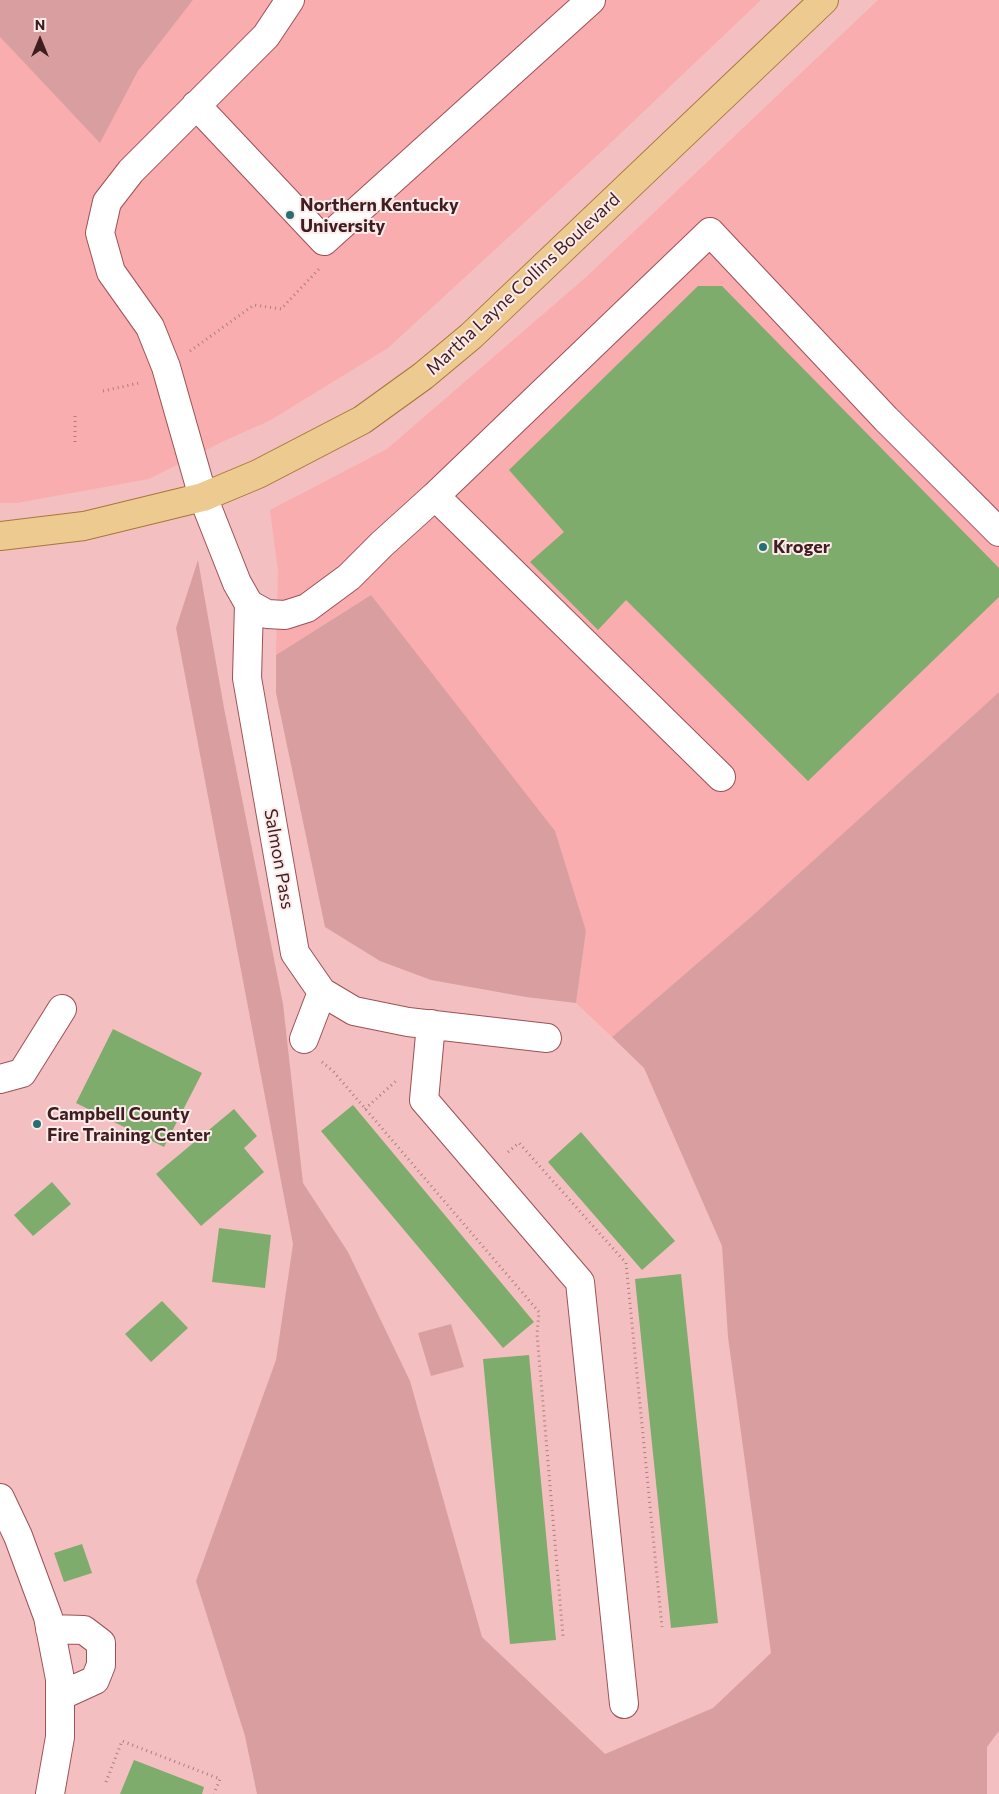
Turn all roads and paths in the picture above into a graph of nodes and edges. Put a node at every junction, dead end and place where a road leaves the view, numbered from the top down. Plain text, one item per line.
1 (290, 0) edge
2 (591, 0) edge
3 (824, 0) edge
4 (196, 105) junction
5 (323, 265) dead end
6 (188, 352) dead end
7 (145, 381) dead end
8 (103, 391) dead end
9 (75, 416) dead end
10 (75, 443) dead end
11 (435, 496) junction
12 (203, 497) junction
13 (999, 532) edge
14 (0, 536) edge
15 (249, 604) junction
16 (722, 778) dead end
17 (322, 992) junction
18 (62, 1009) dead end
19 (431, 1024) junction
20 (547, 1038) dead end
21 (304, 1039) joint
22 (401, 1076) dead end
23 (0, 1079) edge
24 (365, 1109) junction
25 (0, 1498) edge
26 (50, 1629) junction
27 (563, 1636) dead end
28 (60, 1696) junction
29 (624, 1704) dead end
30 (106, 1782) dead end
31 (50, 1794) edge
32 (214, 1794) edge

1 - 4 street
2 - 4 street
3 - 12 main road, Martha Layne Collins Boulevard
4 - 12 street
5 - 6 path
7 - 8 path
9 - 10 path
11 - 13 street
11 - 15 street
11 - 16 street
12 - 14 main road, Martha Layne Collins Boulevard
12 - 15 street
15 - 17 street, Salmon Pass
17 - 19 street, Salmon Pass
17 - 21 street
18 - 23 street
19 - 20 street, Salmon Pass
19 - 29 street
21 - 24 path
22 - 24 path
24 - 27 path
25 - 26 street
26 - 28 street
26 - 28 street
28 - 31 street
30 - 32 path

